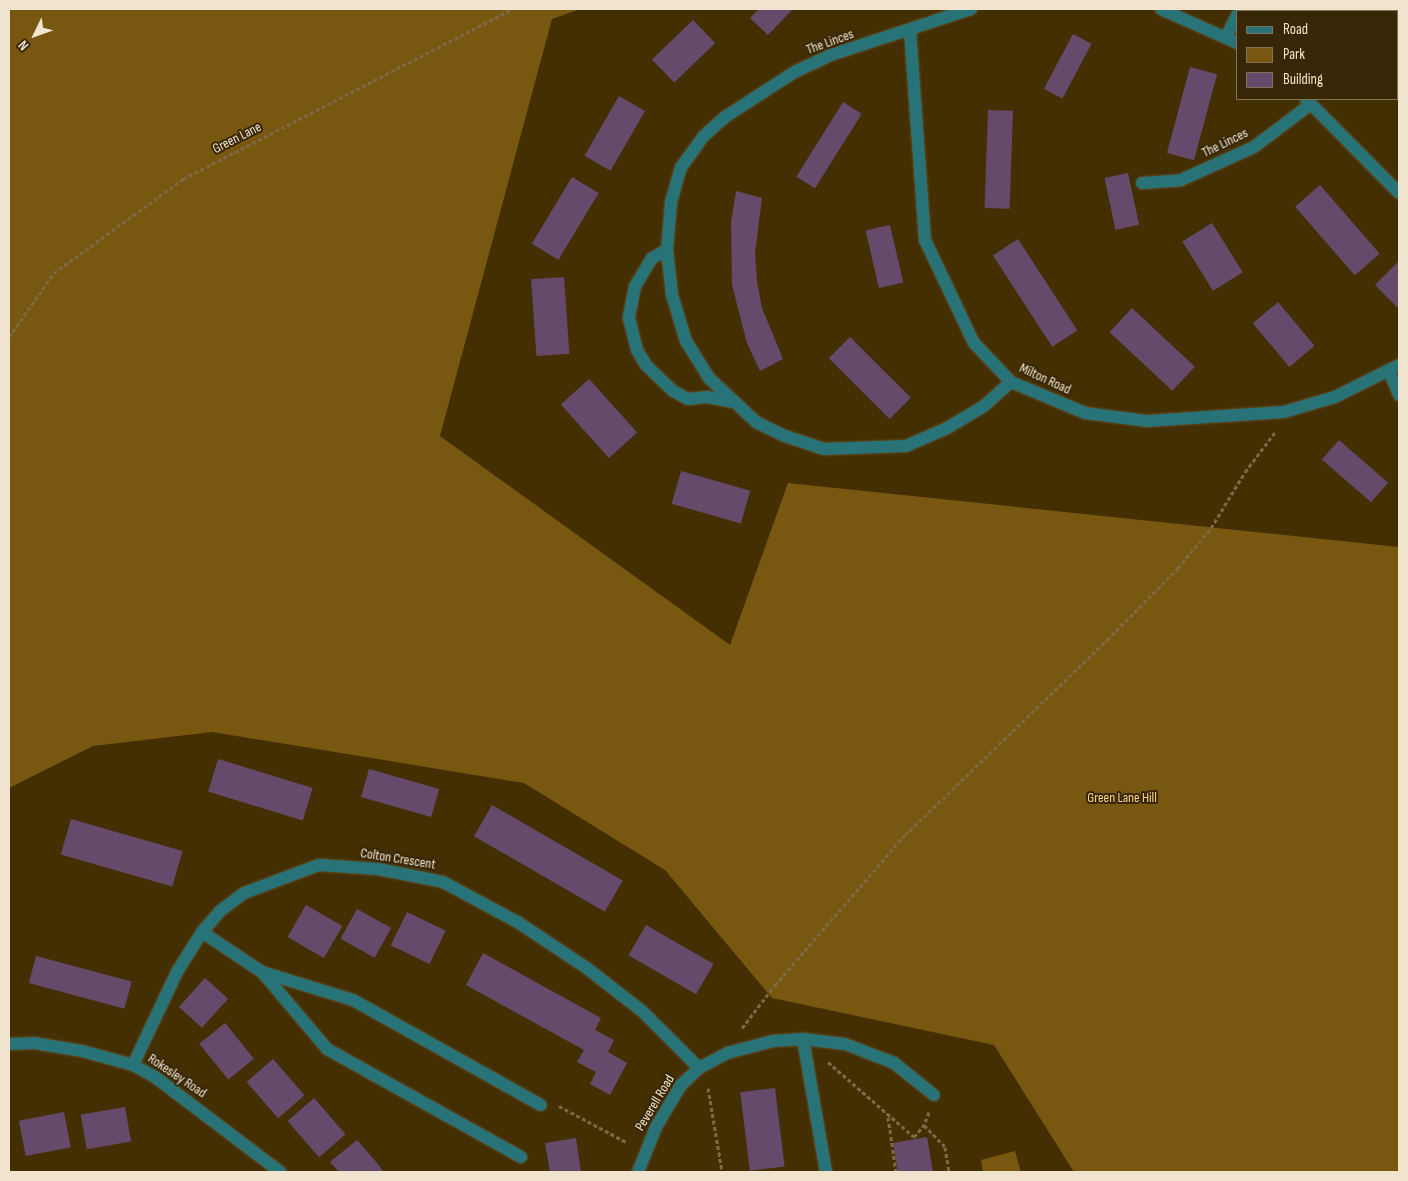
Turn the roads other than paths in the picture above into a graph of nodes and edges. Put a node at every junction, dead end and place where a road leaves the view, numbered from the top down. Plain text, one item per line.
1 (971, 9) edge
2 (1161, 9) edge
3 (1236, 20) edge
4 (910, 32) junction
5 (1232, 40) edge
6 (1308, 101) edge
7 (1142, 184) dead end
8 (1399, 193) edge
9 (667, 250) junction
10 (1394, 368) edge
11 (1011, 382) junction
12 (1399, 395) edge
13 (733, 402) junction
14 (202, 932) junction
15 (262, 972) junction
16 (803, 1039) junction
17 (9, 1044) edge
18 (133, 1065) junction
19 (701, 1067) junction
20 (934, 1095) road end
21 (541, 1104) road end
22 (521, 1157) dead end
23 (280, 1172) edge
24 (638, 1172) edge
25 (826, 1172) edge

1 - 4 street, The Linces
2 - 5 street
3 - 5 street
4 - 9 street, The Linces
4 - 11 street, Milton Road
6 - 7 street, The Linces
6 - 8 street, The Linces
9 - 13 street, The Linces
9 - 13 street
10 - 11 street, Milton Road
10 - 12 street
11 - 13 street, The Linces
14 - 15 street
14 - 18 street, Colton Crescent
14 - 19 street, Colton Crescent
15 - 21 street
15 - 22 street
16 - 19 street, Peverell Road
16 - 20 street, Peverell Road
16 - 25 street
17 - 18 street, Rokesley Road
18 - 23 street, Rokesley Road
19 - 24 street, Peverell Road

